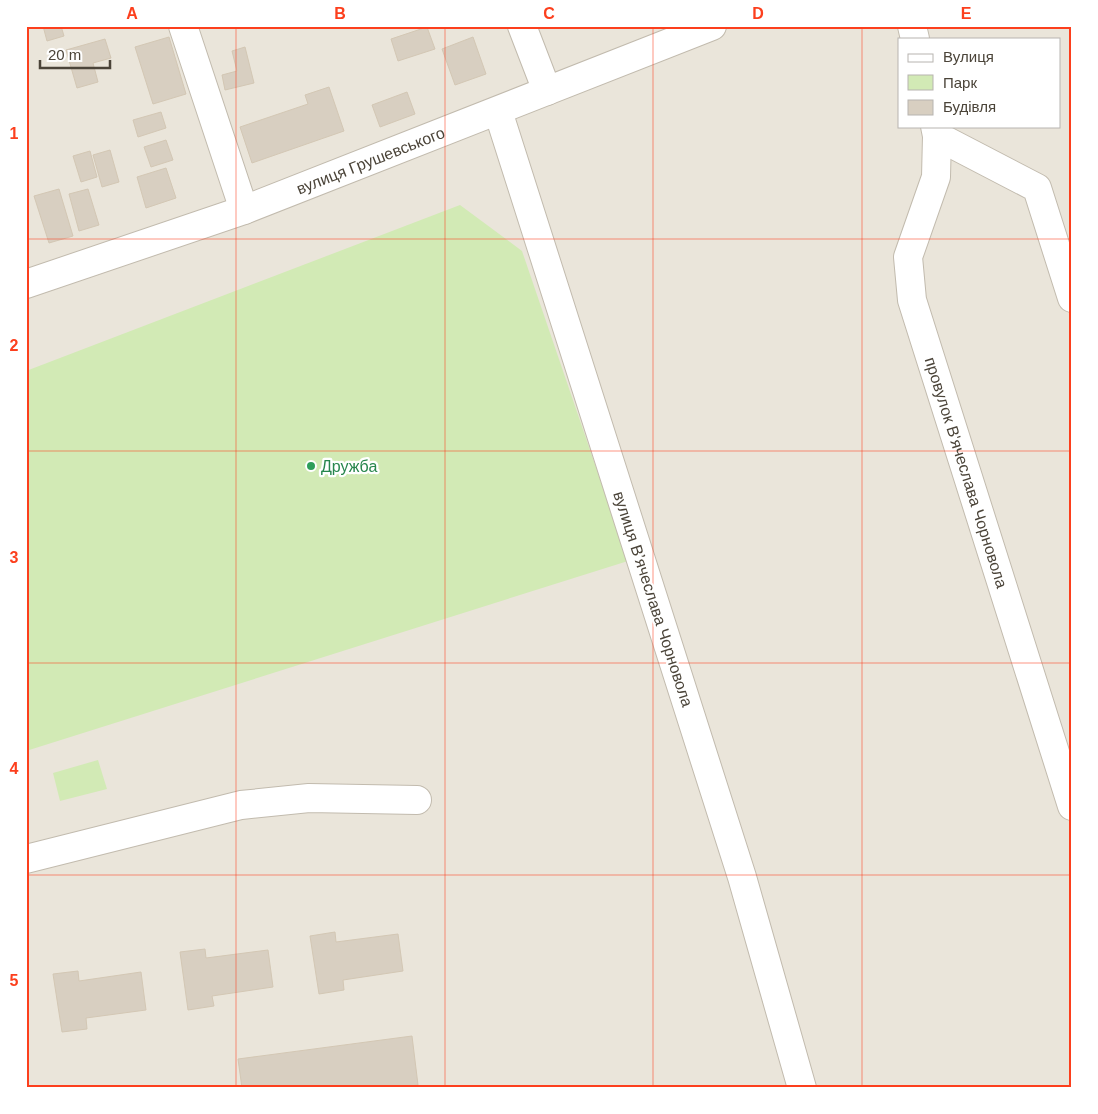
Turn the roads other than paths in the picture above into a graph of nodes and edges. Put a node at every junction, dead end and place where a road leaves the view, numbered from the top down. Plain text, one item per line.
1 (183, 26) edge
2 (522, 26) edge
3 (712, 26) edge
4 (547, 91) junction
5 (498, 111) junction
6 (936, 131) edge
7 (244, 210) junction
8 (26, 284) edge
9 (1072, 298) edge
10 (417, 800) dead end
11 (1072, 806) edge
12 (26, 859) edge
13 (802, 1088) edge

1 - 7 street
2 - 4 street
3 - 4 street, вулиця Грушевського
4 - 5 street, вулиця Грушевського
5 - 7 street, вулиця Грушевського
5 - 13 street, вулиця Вʼячеслава Чорновола
6 - 9 street, провулок В'ячеслава Чорновола
6 - 11 street, провулок В'ячеслава Чорновола
7 - 8 street, вулиця Грушевського
10 - 12 street

